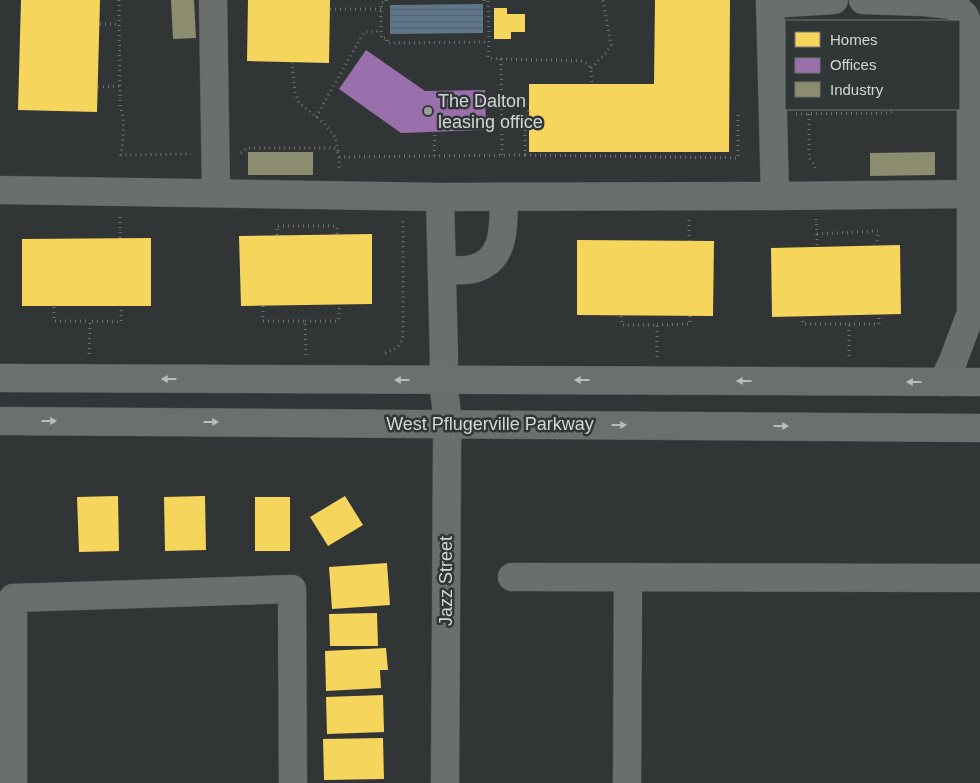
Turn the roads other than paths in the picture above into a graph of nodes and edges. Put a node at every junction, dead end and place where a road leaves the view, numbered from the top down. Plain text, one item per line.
1 (213, 0) edge
2 (834, 0) edge
3 (863, 0) edge
4 (770, 2) edge
5 (0, 190) edge
6 (216, 193) junction
7 (971, 194) junction
8 (775, 196) junction
9 (440, 197) junction
10 (504, 197) junction
11 (442, 271) junction
12 (0, 378) edge
13 (443, 380) junction
14 (943, 382) junction
15 (980, 382) edge
16 (0, 421) edge
17 (448, 424) junction
18 (980, 428) edge
19 (512, 577) dead end
20 (628, 577) junction
21 (980, 578) edge
22 (13, 783) edge
23 (293, 783) edge
24 (445, 783) edge
25 (627, 783) edge

1 - 6 street
2 - 4 street
3 - 7 street
4 - 8 street
5 - 6 street
6 - 9 street
7 - 8 street
7 - 14 street
8 - 10 street
9 - 10 street
9 - 11 street, Jazz Street
10 - 11 street
11 - 13 street, Jazz Street
13 -> 12 main road
14 -> 13 main road
13 - 17 street, Jazz Street
14 - 15 main road
16 -> 17 main road, West Pflugerville Parkway
17 -> 18 main road, West Pflugerville Parkway
17 - 24 street, Jazz Street
19 - 20 street
20 - 21 street
20 - 25 street
22 - 23 street

